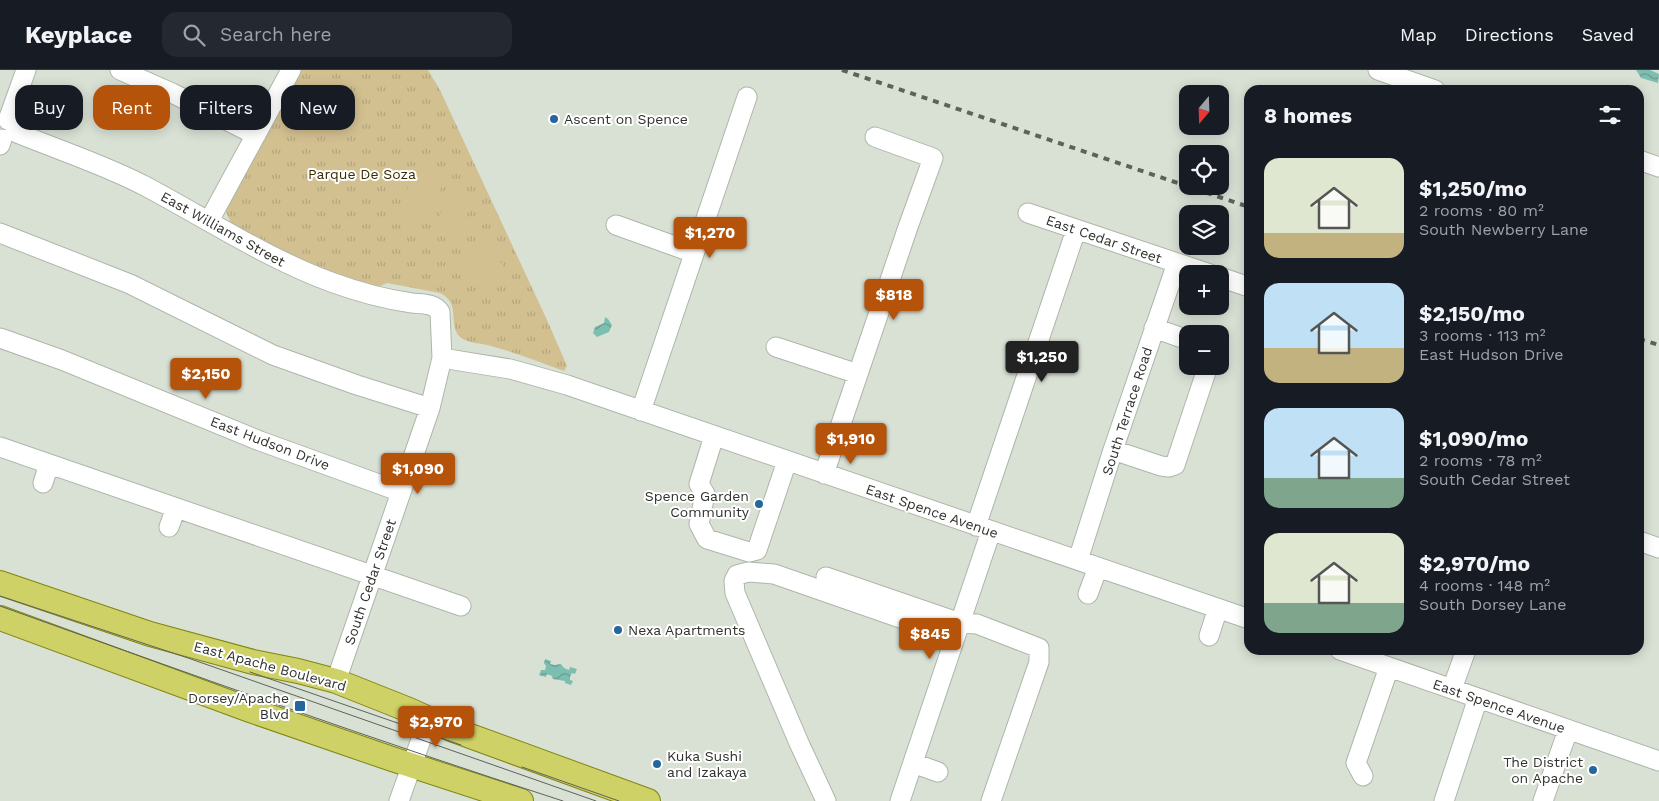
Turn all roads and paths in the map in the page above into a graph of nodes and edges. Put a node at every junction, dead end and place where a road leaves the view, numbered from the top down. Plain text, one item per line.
1 (26, 70) edge
2 (120, 70) edge
3 (291, 70) edge
4 (1378, 70) edge
5 (1421, 85) edge
6 (748, 97) dead end
7 (4, 132) edge
8 (256, 135) junction
9 (875, 137) dead end
10 (1644, 162) edge
11 (1659, 167) edge
12 (1028, 213) dead end
13 (209, 221) junction
14 (616, 225) dead end
15 (1076, 230) junction
16 (0, 233) edge
17 (694, 252) junction
18 (1177, 263) junction
19 (1183, 265) edge
20 (1229, 280) edge
21 (1244, 285) edge
22 (437, 308) joint
23 (1154, 328) junction
24 (1179, 337) edge
25 (0, 338) edge
26 (776, 347) dead end
27 (442, 358) junction
28 (858, 374) junction
29 (1205, 375) edge
30 (430, 408) junction
31 (641, 411) junction
32 (714, 436) junction
33 (0, 447) edge
34 (1113, 450) junction
35 (788, 461) junction
36 (49, 464) junction
37 (824, 474) junction
38 (43, 484) dead end
39 (401, 492) junction
40 (176, 508) junction
41 (169, 527) dead end
42 (984, 528) junction
43 (1644, 543) edge
44 (1659, 548) edge
45 (1078, 560) junction
46 (1098, 567) junction
47 (373, 576) junction
48 (826, 577) dead end
49 (0, 583) edge
50 (1088, 594) dead end
51 (461, 606) dead end
52 (1218, 608) junction
53 (1244, 614) edge
54 (0, 618) edge
55 (958, 630) junction
56 (1209, 636) dead end
57 (1357, 655) edge
58 (1464, 655) edge
59 (1389, 667) junction
60 (336, 682) junction
61 (1452, 689) junction
62 (1478, 698) junction
63 (428, 720) junction
64 (1568, 730) junction
65 (1659, 761) edge
66 (913, 763) junction
67 (412, 766) junction
68 (938, 772) dead end
69 (1363, 776) dead end
70 (400, 801) edge
71 (521, 801) edge
72 (648, 801) edge
73 (826, 801) edge
74 (900, 801) edge
75 (991, 801) edge
76 (1444, 801) edge
77 (1543, 801) edge

1 - 7 street
2 - 8 street
3 - 8 street
4 - 5 street
6 - 17 street
7 - 13 street, East Williams Street
8 - 13 street
9 - 28 street
10 - 11 street
12 - 15 street, East Cedar Street
13 - 22 street, East Williams Street
14 - 17 street
15 - 18 street, East Cedar Street
15 - 42 street
16 - 30 street
17 - 31 street
18 - 19 street, East Cedar Street
18 - 23 street, South Terrace Road
20 - 21 street
22 - 27 street, South Cedar Street
23 - 24 street
23 - 34 street, South Terrace Road
25 - 39 street, East Hudson Drive
26 - 28 street
27 - 30 street, South Cedar Street
27 - 31 street, East Spence Avenue
28 - 37 street
29 - 34 street
30 - 39 street, South Cedar Street
31 - 32 street, East Spence Avenue
32 - 35 street, East Spence Avenue
32 - 35 street
33 - 36 street
34 - 45 street, South Terrace Road
35 - 37 street, East Spence Avenue
36 - 38 street
36 - 40 street
37 - 42 street, East Spence Avenue
39 - 47 street, South Cedar Street
40 - 41 street
40 - 47 street
42 - 45 street, East Spence Avenue
42 - 55 street
43 - 44 street
45 - 46 street, East Spence Avenue
46 - 50 street
46 - 52 street, East Spence Avenue
47 - 51 street
47 - 60 street, South Cedar Street
48 - 55 street
49 - 60 main road, East Apache Boulevard
52 - 53 street, East Spence Avenue
52 - 56 street
54 - 67 main road
55 - 66 street
55 - 73 street
55 - 75 street
57 - 59 street, East Spence Avenue
58 - 61 street
59 - 61 street, East Spence Avenue
59 - 69 street
60 - 63 main road, East Apache Boulevard
61 - 62 street, East Spence Avenue
62 - 64 street, East Spence Avenue
62 - 76 street
63 - 67 street
63 - 72 main road, East Apache Boulevard
64 - 65 street, East Spence Avenue
64 - 77 street
66 - 68 street
66 - 74 street
67 - 70 street
67 - 71 main road

